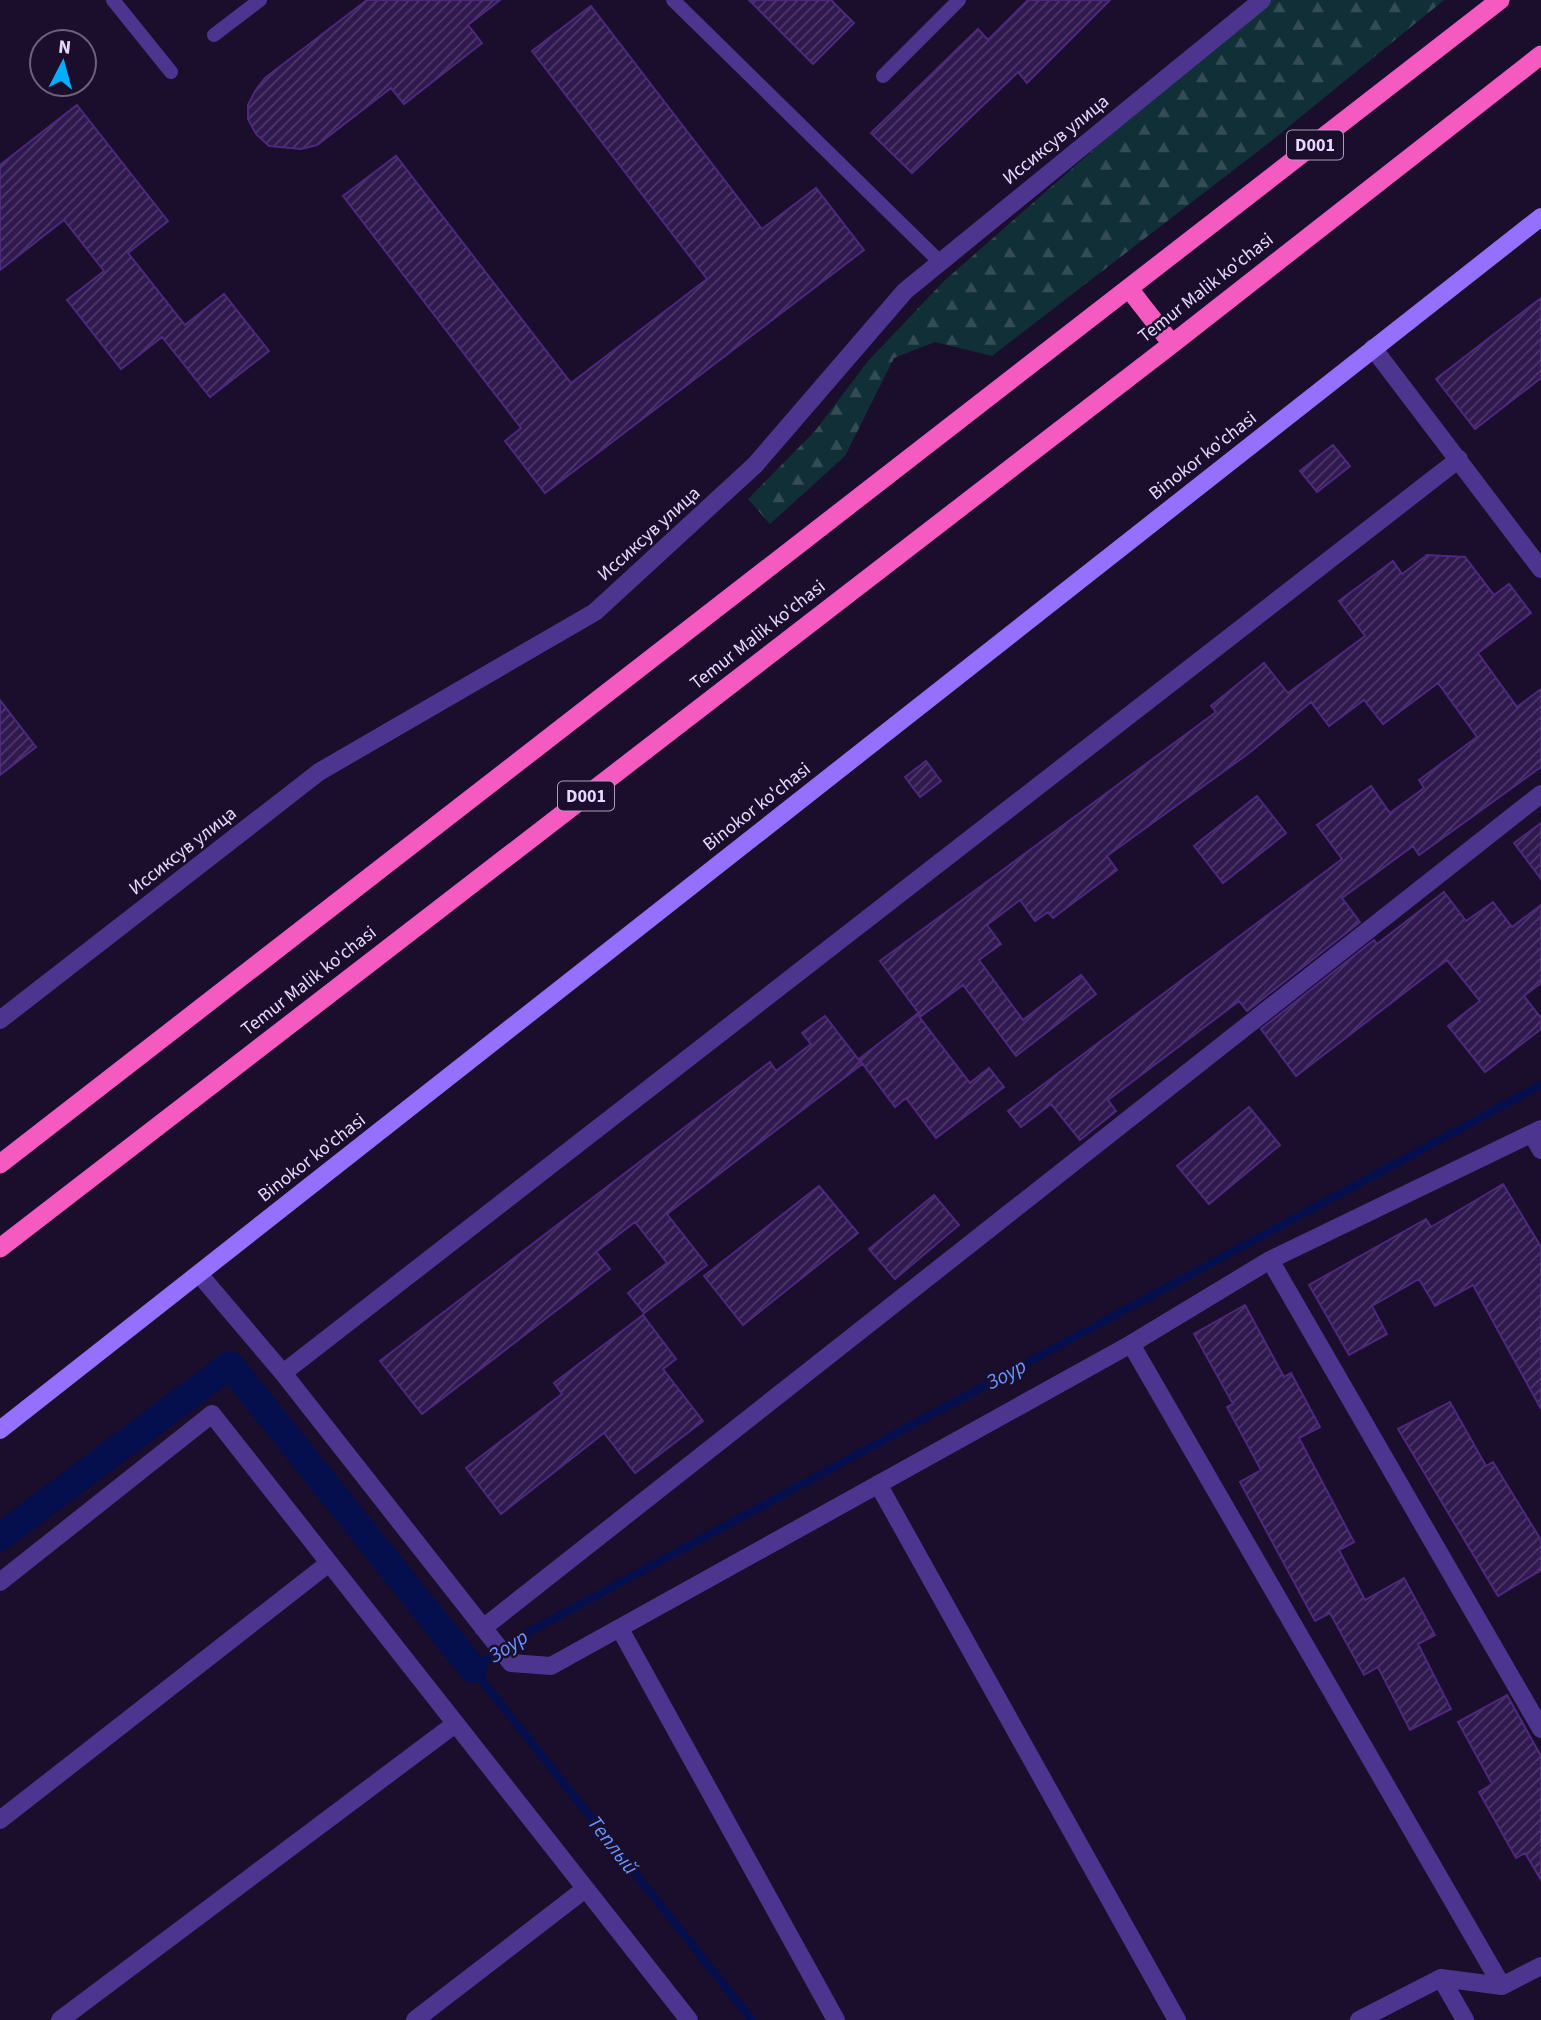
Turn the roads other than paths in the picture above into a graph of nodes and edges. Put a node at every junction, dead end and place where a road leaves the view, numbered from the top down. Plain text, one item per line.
1 (113, 0) edge
2 (260, 0) edge
3 (673, 0) edge
4 (1262, 0) edge
5 (1500, 0) edge
6 (950, 3) edge
7 (214, 35) dead end
8 (1541, 55) edge
9 (172, 72) dead end
10 (883, 76) dead end
11 (1541, 218) edge
12 (940, 262) junction
13 (1130, 290) junction
14 (1172, 344) junction
15 (1373, 348) junction
16 (1459, 459) junction
17 (1541, 569) edge
18 (1541, 794) edge
19 (0, 1020) edge
20 (1536, 1132) edge
21 (1541, 1150) edge
22 (0, 1164) edge
23 (0, 1248) edge
24 (1270, 1260) junction
25 (199, 1274) junction
26 (1131, 1345) junction
27 (283, 1373) junction
28 (0, 1430) edge
29 (878, 1484) junction
30 (329, 1563) junction
31 (0, 1582) edge
32 (483, 1628) junction
33 (620, 1629) junction
34 (455, 1724) junction
35 (1541, 1730) edge
36 (0, 1820) edge
37 (585, 1889) junction
38 (1541, 1966) edge
39 (1441, 1978) junction
40 (1502, 1986) junction
41 (60, 2020) edge
42 (415, 2020) edge
43 (689, 2020) edge
44 (836, 2020) edge
45 (1177, 2020) edge
46 (1359, 2020) edge
47 (1465, 2020) edge

1 - 9 lane
2 - 7 lane
3 - 12 lane
4 - 12 street, Иссиксув улица
5 - 13 highway, D001
6 - 10 lane
8 - 14 highway, Temur Malik ko'chasi / D001
11 - 15 main road, Binokor ko'chasi
12 - 19 street, Иссиксув улица
13 - 14 highway
13 - 22 highway, D001
14 - 23 highway, Temur Malik ko'chasi / D001
15 - 16 street
15 - 25 main road, Binokor ko'chasi
16 - 17 street
16 - 27 street
18 - 32 street
20 - 21 street
20 - 24 street
24 - 26 street
24 - 35 street
25 - 27 street
25 - 28 main road, Binokor ko'chasi
26 - 29 street
26 - 40 street
27 - 32 street
29 - 33 street
29 - 45 street
30 - 31 street
30 - 34 street
30 - 36 street
32 - 33 street
33 - 44 street
34 - 37 street
34 - 41 street
37 - 42 street
37 - 43 street
38 - 40 street
39 - 40 street
39 - 46 street
39 - 47 street

